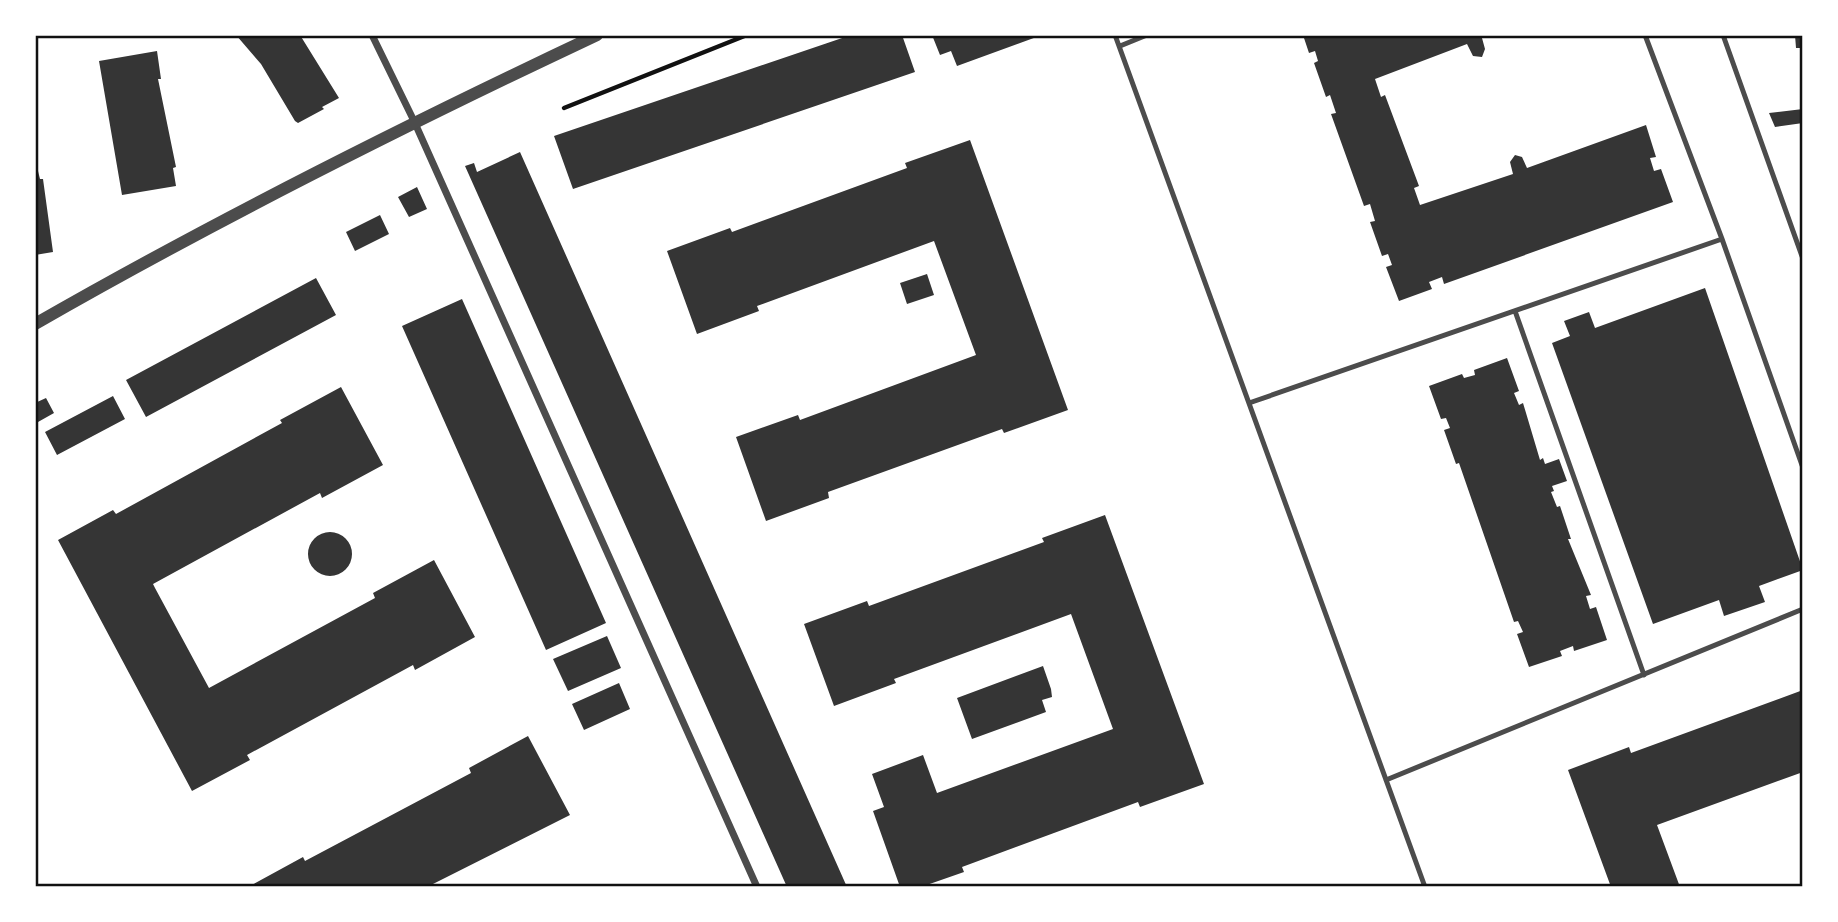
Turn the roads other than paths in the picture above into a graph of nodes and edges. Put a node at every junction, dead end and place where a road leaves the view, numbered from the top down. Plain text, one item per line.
1 (372, 35) edge
2 (597, 35) edge
3 (1115, 35) edge
4 (1147, 35) edge
5 (1645, 35) edge
6 (1723, 35) edge
7 (1120, 46) junction
8 (414, 121) junction
9 (1722, 239) junction
10 (1803, 259) edge
11 (1515, 311) junction
12 (35, 324) edge
13 (1249, 403) junction
14 (1803, 468) edge
15 (1803, 609) edge
16 (1644, 675) junction
17 (1386, 780) junction
18 (757, 887) edge
19 (1425, 887) edge

1 - 8 street
2 - 8 street
3 - 7 lane
4 - 7 lane
5 - 9 lane
6 - 10 lane
7 - 13 lane
8 - 12 street
8 - 18 street
9 - 11 lane
9 - 14 lane
11 - 13 lane
11 - 16 lane
13 - 17 lane
15 - 16 lane
16 - 17 lane
17 - 19 lane

